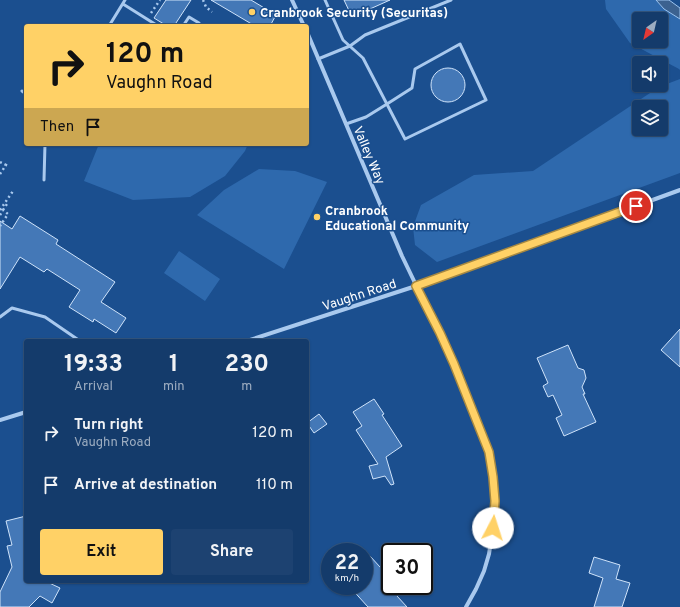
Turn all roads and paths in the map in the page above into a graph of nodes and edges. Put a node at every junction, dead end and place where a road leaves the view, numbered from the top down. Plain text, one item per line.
1 (125, 0) edge
2 (160, 0) edge
3 (203, 0) edge
4 (292, 0) edge
5 (325, 0) edge
6 (451, 0) edge
7 (123, 4) junction
8 (212, 12) dead end
9 (147, 19) junction
10 (199, 23) dead end
11 (110, 24) edge
12 (155, 24) edge
13 (184, 24) edge
14 (303, 24) edge
15 (309, 37) edge
16 (350, 46) junction
17 (318, 59) junction
18 (387, 104) junction
19 (346, 124) junction
20 (45, 146) edge
21 (0, 162) edge
22 (0, 174) edge
23 (44, 180) dead end
24 (680, 190) edge
25 (13, 191) dead end
26 (2, 210) edge
27 (0, 215) edge
28 (0, 226) edge
29 (416, 286) junction
30 (0, 317) edge
31 (77, 339) edge
32 (253, 339) edge
33 (24, 413) edge
34 (0, 420) edge
35 (466, 607) edge

1 - 7 lane
2 - 9 path
3 - 8 path
4 - 14 street
5 - 16 lane
6 - 16 lane
7 - 9 lane
7 - 11 lane
9 - 12 lane
10 - 13 lane
15 - 17 street, Valley Way
16 - 17 lane
16 - 18 lane
17 - 19 street, Valley Way
18 - 18 lane
18 - 19 lane
19 - 29 street, Valley Way
20 - 23 lane
21 - 22 path
24 - 29 street, Vaughn Road
25 - 26 path
26 - 27 path
26 - 28 path
29 - 32 street, Vaughn Road
29 - 35 street, Valley Way
30 - 31 lane
33 - 34 street

